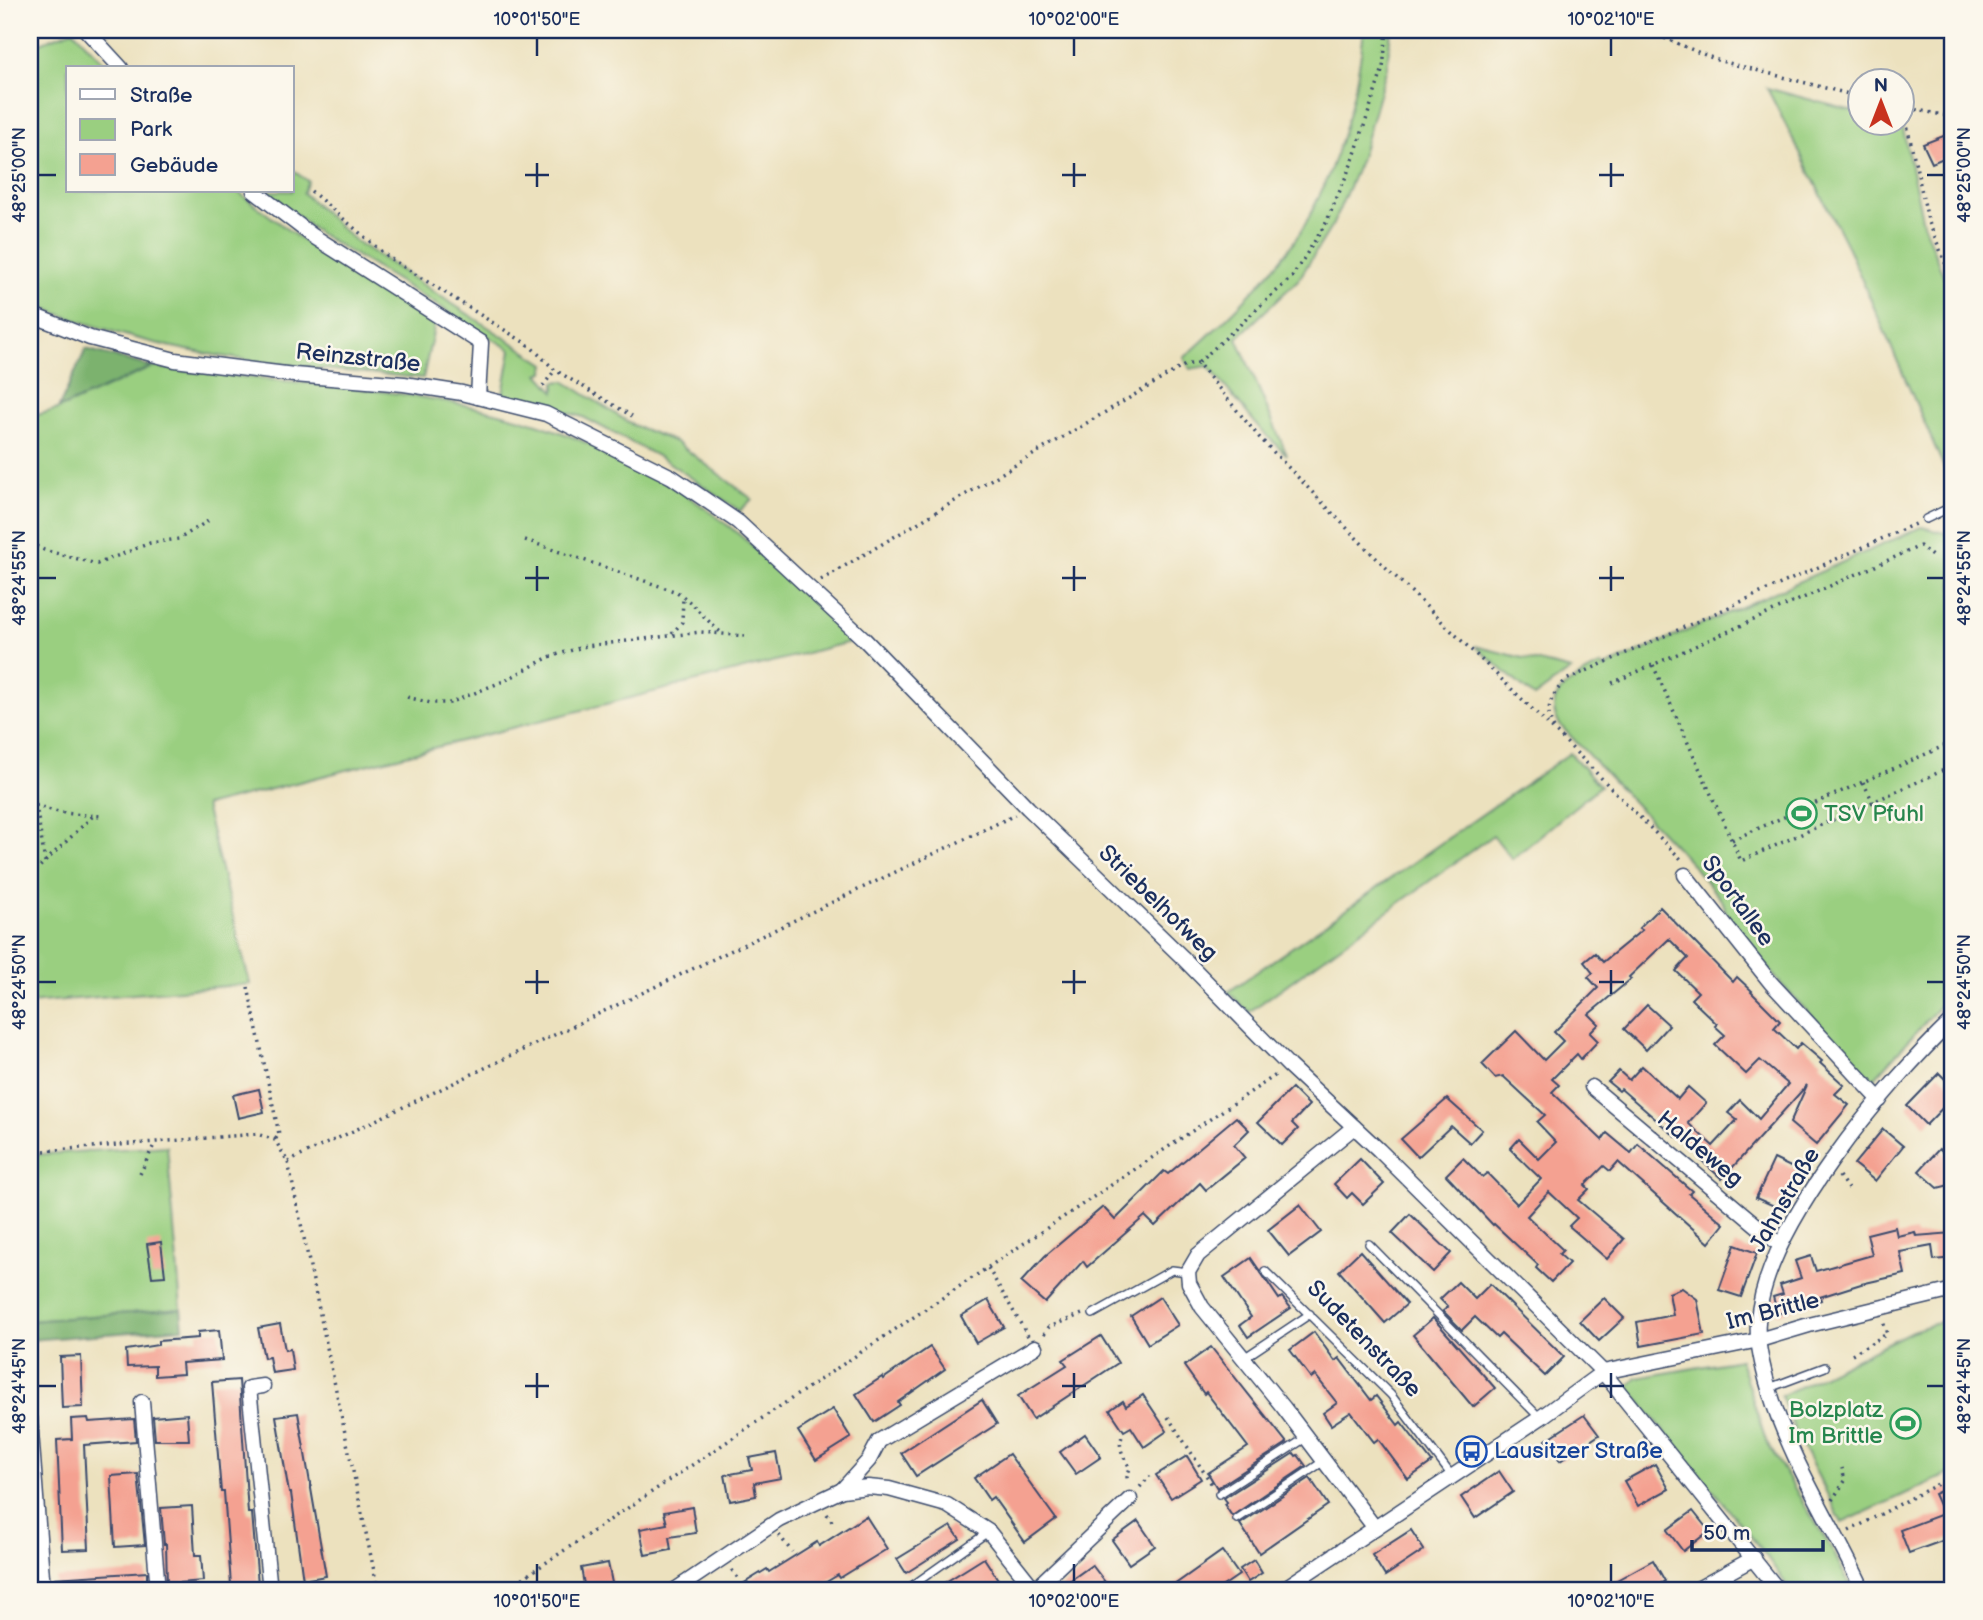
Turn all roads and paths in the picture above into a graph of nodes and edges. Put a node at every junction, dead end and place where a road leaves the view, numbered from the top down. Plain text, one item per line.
1 (86, 30) edge
2 (1387, 30) edge
3 (1645, 30) edge
4 (119, 66) edge
5 (1846, 93) edge
6 (1916, 110) edge
7 (1953, 117) edge
8 (1909, 136) edge
9 (311, 191) dead end
10 (255, 192) edge
11 (1953, 282) edge
12 (30, 314) edge
13 (1198, 363) junction
14 (555, 370) junction
15 (543, 386) dead end
16 (478, 397) junction
17 (632, 416) dead end
18 (672, 477) joint
19 (1953, 507) edge
20 (211, 519) dead end
21 (1926, 519) joint
22 (525, 540) dead end
23 (30, 543) edge
24 (1933, 556) dead end
25 (810, 586) junction
26 (682, 596) junction
27 (723, 634) junction
28 (671, 636) junction
29 (745, 636) dead end
30 (1653, 665) junction
31 (1612, 683) dead end
32 (407, 697) dead end
33 (1557, 733) junction
34 (1953, 742) edge
35 (1953, 766) edge
36 (1863, 782) junction
37 (30, 800) edge
38 (1873, 802) junction
39 (36, 805) junction
40 (1028, 808) junction
41 (94, 816) junction
42 (102, 816) dead end
43 (1732, 841) junction
44 (45, 862) junction
45 (1685, 875) joint
46 (30, 876) edge
47 (248, 987) dead end
48 (1953, 1020) edge
49 (1289, 1066) junction
50 (1591, 1087) dead end
51 (1880, 1100) junction
52 (1354, 1127) junction
53 (275, 1140) junction
54 (155, 1143) junction
55 (30, 1152) edge
56 (288, 1162) junction
57 (140, 1174) dead end
58 (1368, 1244) dead end
59 (1780, 1245) junction
60 (988, 1268) junction
61 (1265, 1271) dead end
62 (1188, 1272) junction
63 (1953, 1290) edge
64 (1879, 1308) junction
65 (1093, 1314) joint
66 (1310, 1314) junction
67 (1759, 1340) junction
68 (1035, 1347) junction
69 (1852, 1354) dead end
70 (1244, 1359) junction
71 (1825, 1367) dead end
72 (1603, 1372) junction
73 (263, 1386) dead end
74 (1769, 1388) junction
75 (142, 1402) dead end
76 (1168, 1417) dead end
77 (30, 1418) edge
78 (1540, 1418) junction
79 (1122, 1437) dead end
80 (1307, 1437) junction
81 (869, 1460) junction
82 (1324, 1461) junction
83 (1842, 1468) dead end
84 (1452, 1476) junction
85 (1953, 1476) edge
86 (889, 1489) junction
87 (842, 1490) junction
88 (1219, 1494) joint
89 (1130, 1499) joint
90 (1822, 1507) junction
91 (1237, 1519) dead end
92 (1375, 1528) junction
93 (989, 1532) junction
94 (1838, 1537) junction
95 (1754, 1558) junction
96 (43, 1590) edge
97 (159, 1590) edge
98 (270, 1590) edge
99 (378, 1590) edge
100 (505, 1590) edge
101 (675, 1590) edge
102 (906, 1590) edge
103 (1035, 1590) edge
104 (1282, 1590) edge
105 (1696, 1590) edge
106 (1778, 1590) edge
107 (1863, 1590) edge

1 - 4 street
2 - 13 path
3 - 5 path
6 - 7 path
8 - 11 path
9 - 14 path
10 - 16 street
12 - 16 street, Reinzstraße
13 - 25 path
13 - 33 path, Sportallee
14 - 15 path
14 - 17 path
16 - 18 street, Reinzstraße
18 - 25 street, Striebelhofweg
19 - 21 lane
20 - 23 path
21 - 33 path
22 - 26 path
24 - 30 path
25 - 40 street, Striebelhofweg
26 - 27 path
26 - 28 path
27 - 28 path
27 - 29 path
28 - 32 path
30 - 31 path
30 - 43 path
33 - 45 path, Sportallee
34 - 36 path
35 - 38 path
36 - 38 path
36 - 43 path
37 - 39 path
38 - 43 path
39 - 41 path
39 - 44 path
40 - 49 street, Striebelhofweg
40 - 56 path
41 - 42 path
41 - 44 path
44 - 46 path
45 - 51 street, Sportallee
47 - 53 path
48 - 51 street, Jahnstraße
49 - 52 street, Striebelhofweg
49 - 60 path
50 - 59 street, Haldeweg
51 - 59 street, Jahnstraße
52 - 62 street
52 - 72 street, Striebelhofweg
53 - 54 path
53 - 56 path
54 - 55 path
54 - 57 path
56 - 99 path
58 - 78 lane
59 - 67 street, Jahnstraße
60 - 68 path
60 - 100 path
61 - 66 lane, Sudetenstraße
62 - 65 lane
62 - 70 street
63 - 64 street, Im Brittle
64 - 67 street, Im Brittle
64 - 69 path
65 - 68 path
66 - 70 lane
66 - 84 lane, Sudetenstraße
67 - 72 street, Im Brittle
67 - 74 street, Jahnstraße
68 - 81 street
70 - 80 street
71 - 74 lane
72 - 78 street
72 - 95 street, Striebelhofweg
73 - 98 street
74 - 90 street, Jahnstraße
75 - 97 street
76 - 88 path
77 - 96 street
78 - 84 street
79 - 89 path
80 - 82 street
80 - 88 lane
81 - 86 street
81 - 87 street
82 - 91 lane
82 - 92 street
83 - 90 path
84 - 92 street
85 - 94 path
86 - 87 street
86 - 93 street
87 - 101 street
89 - 103 street
90 - 94 street, Jahnstraße
92 - 104 street
93 - 102 lane
93 - 103 street
94 - 107 street, Jahnstraße
95 - 105 street
95 - 106 street, Striebelhofweg

